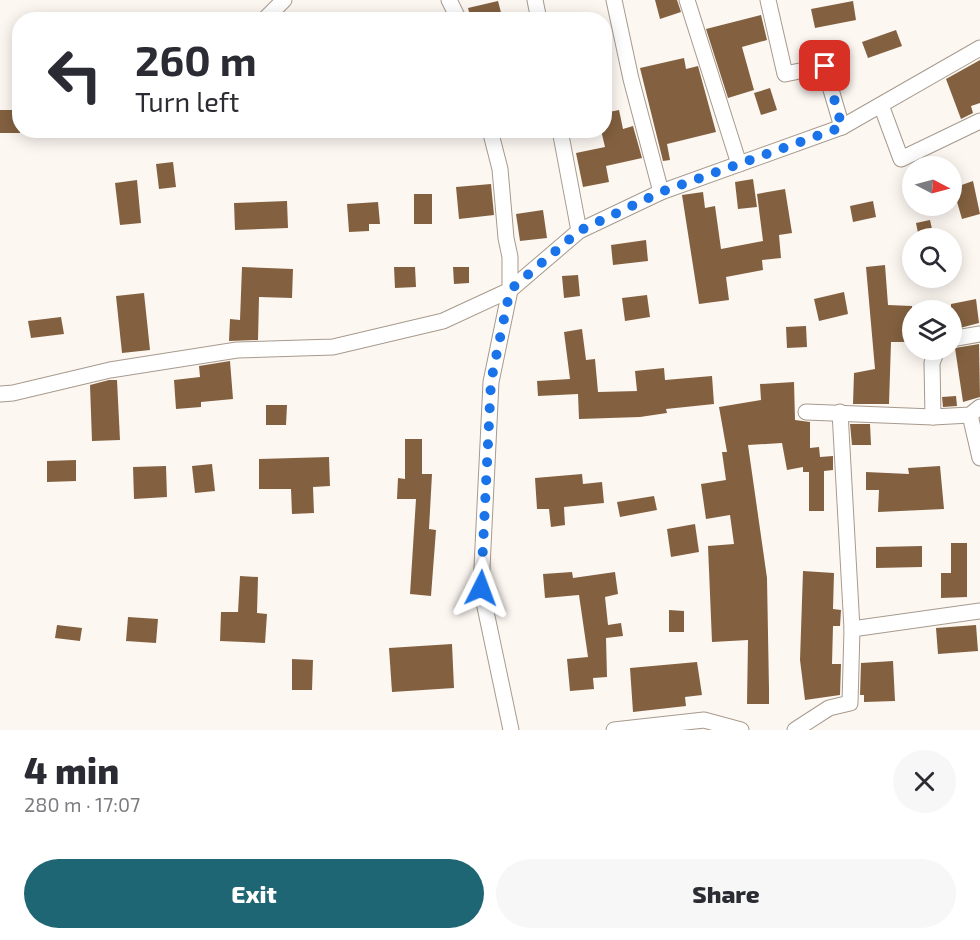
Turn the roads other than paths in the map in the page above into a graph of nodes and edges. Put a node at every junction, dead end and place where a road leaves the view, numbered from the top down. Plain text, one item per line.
1 (284, 0) edge
2 (614, 0) edge
3 (687, 0) edge
4 (768, 0) edge
5 (272, 12) edge
6 (980, 48) edge
7 (881, 105) junction
8 (980, 121) edge
9 (842, 127) junction
10 (492, 138) edge
11 (562, 138) edge
12 (739, 164) junction
13 (661, 192) junction
14 (579, 231) junction
15 (510, 290) junction
16 (980, 333) edge
17 (962, 337) edge
18 (933, 360) edge
19 (0, 394) edge
20 (975, 411) edge
21 (806, 412) dead end
22 (840, 412) junction
23 (933, 417) junction
24 (980, 458) edge
25 (980, 612) edge
26 (852, 629) junction
27 (510, 730) edge
28 (614, 730) edge
29 (741, 730) edge
30 (795, 730) edge

1 - 5 street
2 - 13 street
3 - 12 street
4 - 9 street
6 - 7 street
7 - 8 street
7 - 9 street
9 - 12 street
10 - 15 street
11 - 14 street
12 - 13 street
13 - 14 street
14 - 15 street
15 - 19 street
15 - 27 street
16 - 17 street
18 - 23 street
20 - 23 street
20 - 24 street
21 - 22 street
22 - 23 street
22 - 26 street
25 - 26 street
26 - 30 street
28 - 29 street

